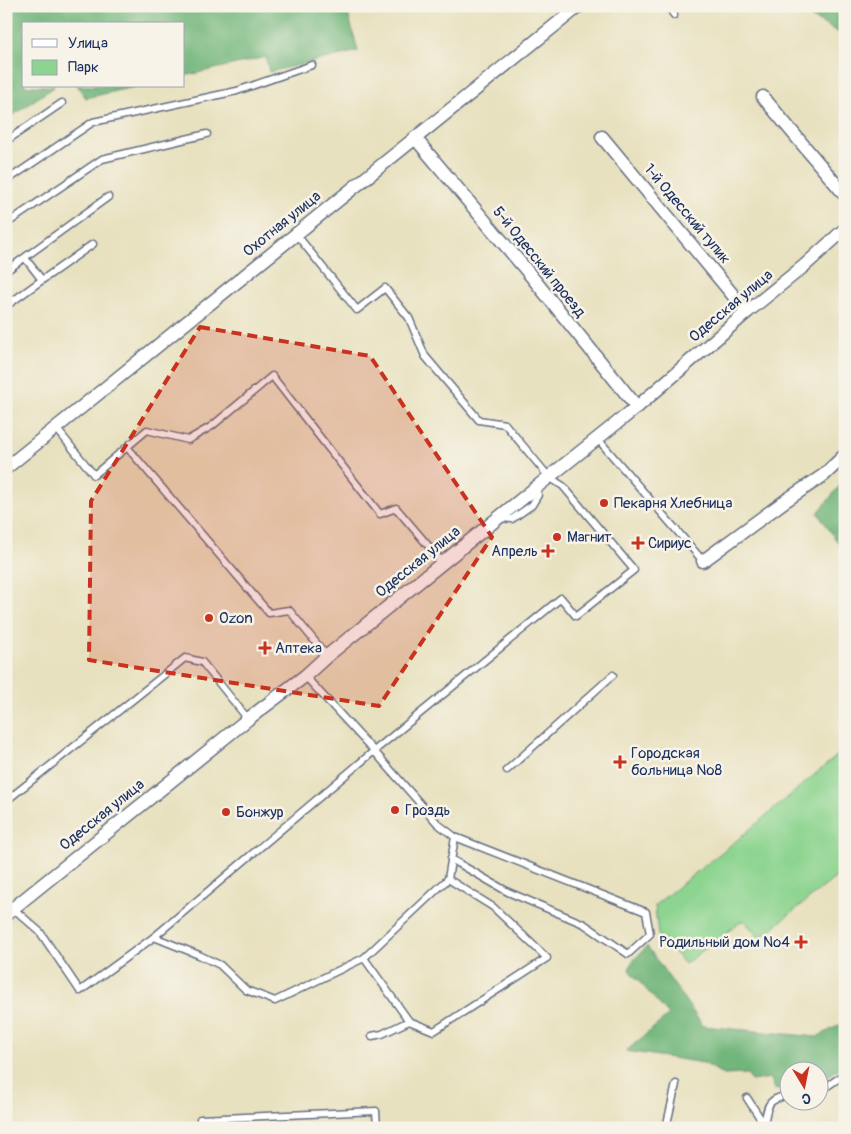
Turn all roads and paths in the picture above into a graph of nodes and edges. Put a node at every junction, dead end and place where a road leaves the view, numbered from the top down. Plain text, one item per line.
1 (579, 6) edge
2 (668, 6) edge
3 (674, 15) dead end
4 (312, 65) dead end
5 (763, 97) dead end
6 (62, 103) dead end
7 (206, 134) dead end
8 (602, 137) dead end
9 (416, 138) junction
10 (6, 141) edge
11 (6, 181) edge
12 (845, 196) edge
13 (108, 197) dead end
14 (6, 224) edge
15 (845, 230) edge
16 (296, 234) junction
17 (93, 244) dead end
18 (25, 258) junction
19 (6, 271) edge
20 (42, 280) junction
21 (6, 306) edge
22 (747, 312) junction
23 (637, 407) junction
24 (56, 428) junction
25 (597, 438) junction
26 (127, 447) junction
27 (845, 455) edge
28 (6, 468) edge
29 (549, 477) junction
30 (704, 561) joint
31 (443, 564) junction
32 (327, 656) junction
33 (613, 675) dead end
34 (305, 676) junction
35 (248, 719) junction
36 (374, 751) junction
37 (507, 770) dead end
38 (6, 801) edge
39 (455, 837) junction
40 (451, 859) junction
41 (448, 879) junction
42 (8, 908) edge
43 (154, 937) junction
44 (364, 958) junction
45 (408, 1021) junction
46 (372, 1036) dead end
47 (845, 1074) edge
48 (676, 1084) dead end
49 (828, 1086) edge
50 (747, 1098) dead end
51 (778, 1098) edge
52 (764, 1126) edge
53 (201, 1128) edge
54 (377, 1128) edge
55 (666, 1128) edge

1 - 9 street, Охотная улица
2 - 3 lane
4 - 11 lane
5 - 12 street
6 - 10 lane
7 - 14 lane
8 - 22 street, 1-й Одесский тупик
9 - 16 street, Охотная улица
9 - 23 street, 5-й Одесский проезд
13 - 18 lane
15 - 22 street, Одесская улица
16 - 24 street, Охотная улица
16 - 29 lane
17 - 20 lane
18 - 19 lane
18 - 20 lane
20 - 21 lane
22 - 23 street, Одесская улица
23 - 25 street, Одесская улица
24 - 26 lane
24 - 28 street, Охотная улица
25 - 29 street, Одесская улица
25 - 30 lane
26 - 31 lane
26 - 32 lane
27 - 30 street
29 - 31 street, Одесская улица
29 - 36 lane
31 - 32 street, Одесская улица
32 - 34 street, Одесская улица
33 - 37 lane
34 - 35 street, Одесская улица
34 - 36 lane
35 - 38 lane
35 - 42 street, Одесская улица
36 - 39 lane
36 - 43 lane
39 - 40 lane
39 - 40 lane
40 - 41 lane
41 - 44 lane
41 - 45 lane
42 - 43 lane
43 - 44 lane
44 - 45 lane
45 - 46 lane
47 - 49 lane
48 - 55 lane
50 - 52 lane
51 - 52 lane
53 - 54 lane

